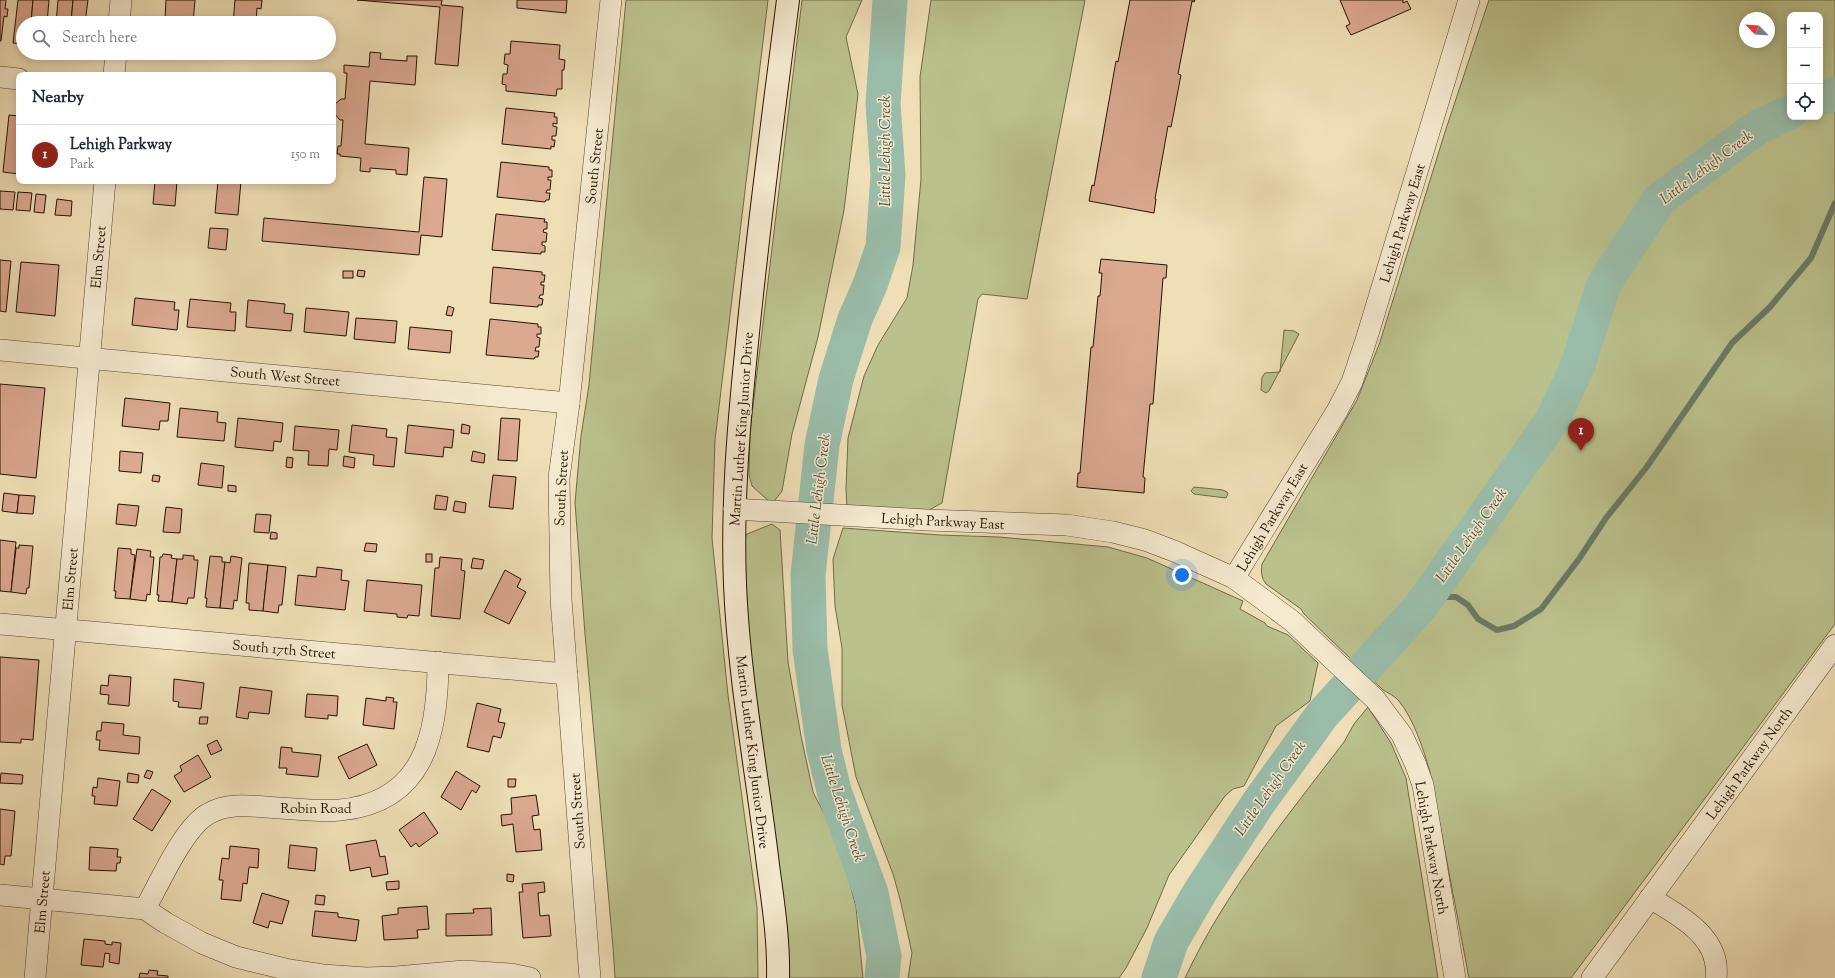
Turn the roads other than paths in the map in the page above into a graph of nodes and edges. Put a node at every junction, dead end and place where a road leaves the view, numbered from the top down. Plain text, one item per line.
1 (121, 0) edge
2 (611, 0) edge
3 (788, 0) edge
4 (1469, 0) edge
5 (120, 16) edge
6 (115, 60) edge
7 (114, 72) edge
8 (0, 77) edge
9 (16, 79) edge
10 (105, 184) edge
11 (0, 350) edge
12 (89, 358) junction
13 (569, 403) junction
14 (734, 509) junction
15 (1234, 578) junction
16 (0, 624) edge
17 (65, 630) junction
18 (1835, 645) edge
19 (438, 662) junction
20 (567, 674) junction
21 (0, 895) edge
22 (1650, 898) junction
23 (42, 899) junction
24 (145, 909) junction
25 (35, 978) edge
26 (530, 978) edge
27 (590, 978) edge
28 (778, 978) edge
29 (1455, 978) edge
30 (1592, 978) edge
31 (1716, 978) edge

1 - 5 street
2 - 13 street, South Street
3 - 14 main road, Martin Luther King Junior Drive
4 - 15 street, Lehigh Parkway East
6 - 7 street
8 - 9 street
10 - 12 street, Elm Street
11 - 12 street, South West Street
12 - 13 street, South West Street
12 - 17 street, Elm Street
13 - 20 street, South Street
14 - 15 street, Lehigh Parkway East
14 - 28 main road, Martin Luther King Junior Drive
15 - 29 street, Lehigh Parkway North
16 - 17 street, South 17th Street
17 - 19 street, South 17th Street
17 - 23 street, Elm Street
18 - 22 street, Lehigh Parkway North
19 - 20 street, South 17th Street
19 - 24 street, Robin Road
20 - 27 street, South Street
21 - 23 street
22 - 30 street, Lehigh Parkway North
22 - 31 street
23 - 24 street
23 - 25 street, Elm Street
24 - 26 street

